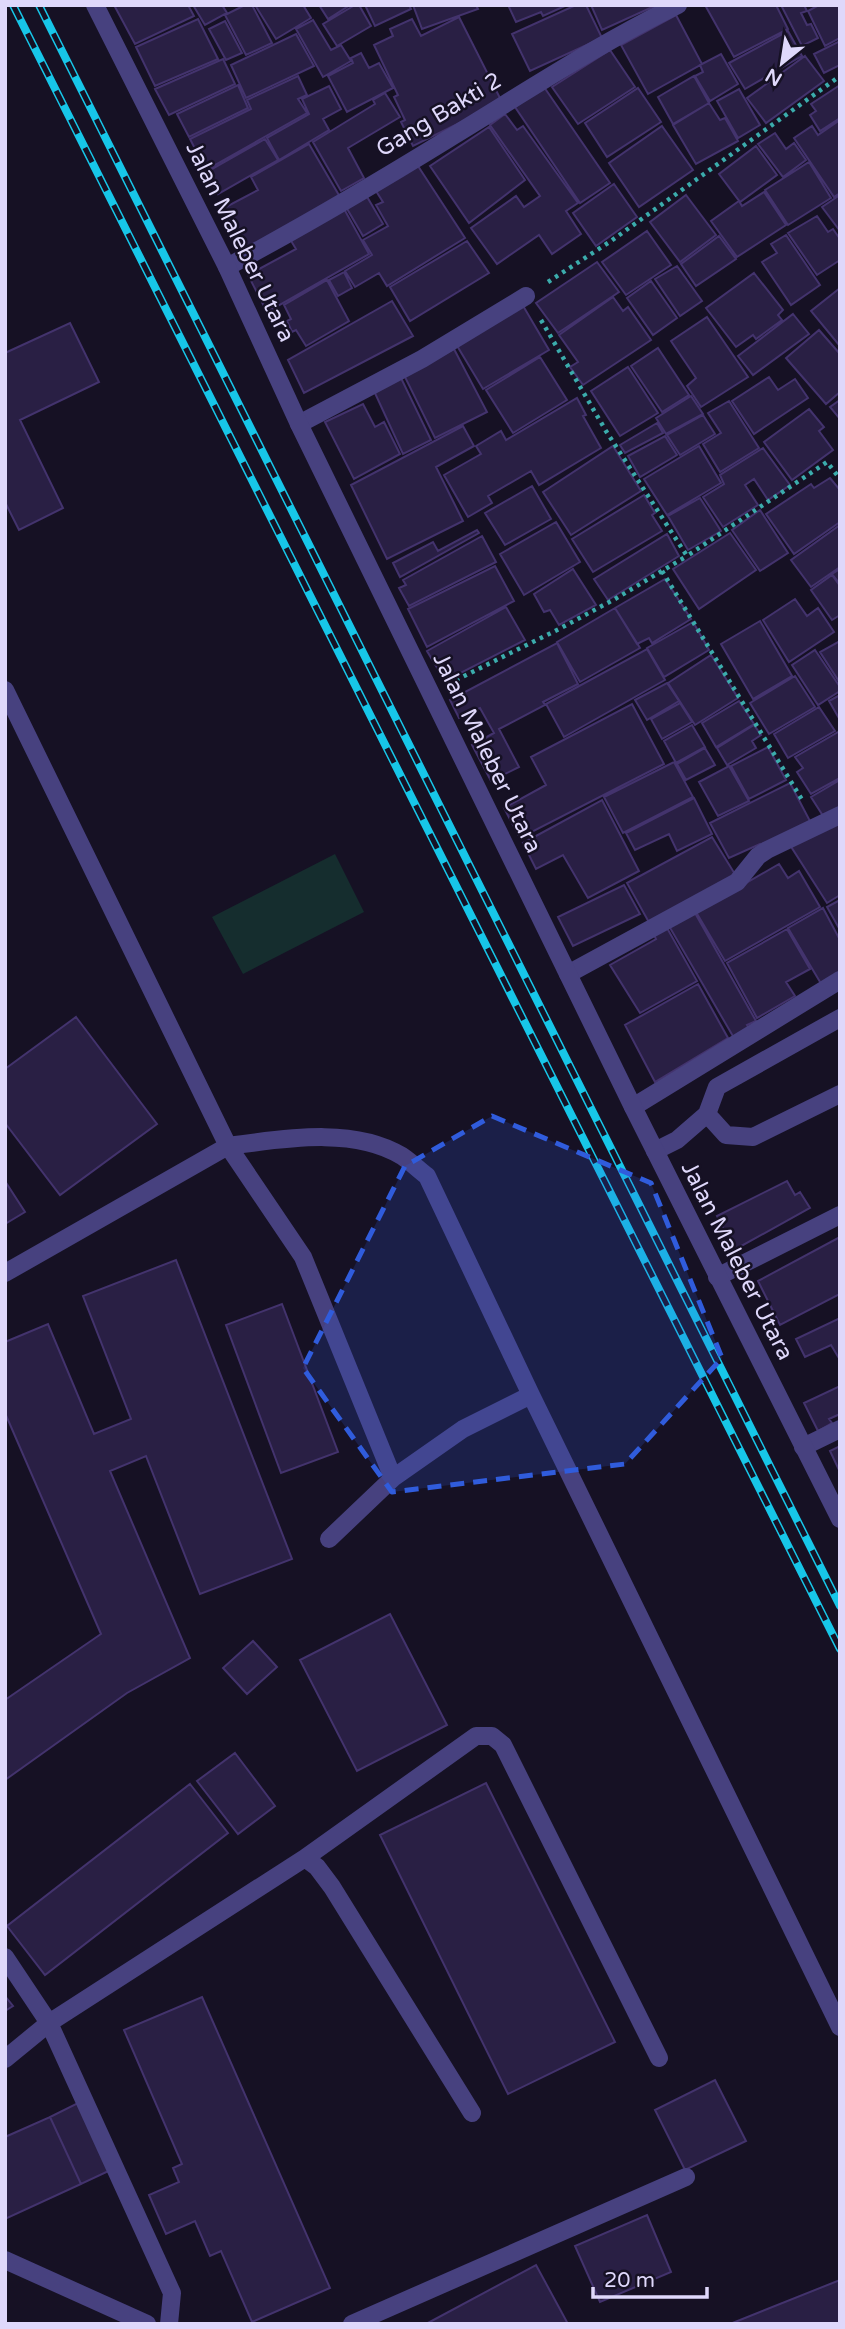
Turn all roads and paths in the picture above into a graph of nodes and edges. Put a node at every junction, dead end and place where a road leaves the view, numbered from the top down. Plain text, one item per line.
1 (95, 5) edge
2 (678, 5) edge
3 (840, 76) edge
4 (227, 267) junction
5 (526, 296) junction
6 (299, 424) junction
7 (840, 479) edge
8 (687, 556) junction
9 (662, 571) junction
10 (5, 690) edge
11 (430, 694) junction
12 (840, 815) edge
13 (818, 826) junction
14 (568, 974) junction
15 (840, 980) edge
16 (840, 1018) edge
17 (840, 1094) edge
18 (633, 1107) junction
19 (707, 1114) junction
20 (228, 1146) junction
21 (654, 1151) junction
22 (840, 1215) edge
23 (5, 1273) edge
24 (718, 1277) junction
25 (531, 1395) junction
26 (840, 1429) edge
27 (803, 1447) junction
28 (393, 1478) junction
29 (840, 1519) edge
30 (329, 1539) dead end
31 (305, 1858) junction
32 (5, 1957) edge
33 (50, 2023) junction
34 (840, 2027) edge
35 (659, 2058) dead end
36 (5, 2059) edge
37 (472, 2113) dead end
38 (686, 2177) dead end
39 (5, 2260) edge
40 (147, 2324) edge
41 (169, 2324) edge
42 (352, 2324) edge

1 - 4 street, Jalan Maleber Utara
2 - 4 street, Gang Bakti 2
3 - 5 path
4 - 6 street, Jalan Maleber Utara
5 - 6 street
5 - 8 path
6 - 11 street, Jalan Maleber Utara
7 - 8 path
8 - 9 path
9 - 11 path
9 - 13 path
10 - 20 street
11 - 14 street, Jalan Maleber Utara
12 - 13 street
13 - 14 street
14 - 18 street, Jalan Maleber Utara
15 - 18 street
16 - 19 street
17 - 19 street
18 - 21 street, Jalan Maleber Utara
19 - 21 street
20 - 23 street
20 - 25 street
20 - 28 street
21 - 24 street, Jalan Maleber Utara
22 - 24 street
24 - 27 street, Jalan Maleber Utara
25 - 28 street
25 - 34 street
26 - 27 street
27 - 29 street, Jalan Maleber Utara
28 - 30 street
31 - 33 street
31 - 35 street
31 - 37 street
32 - 33 street
33 - 36 street
33 - 41 street
38 - 42 street
39 - 40 street

